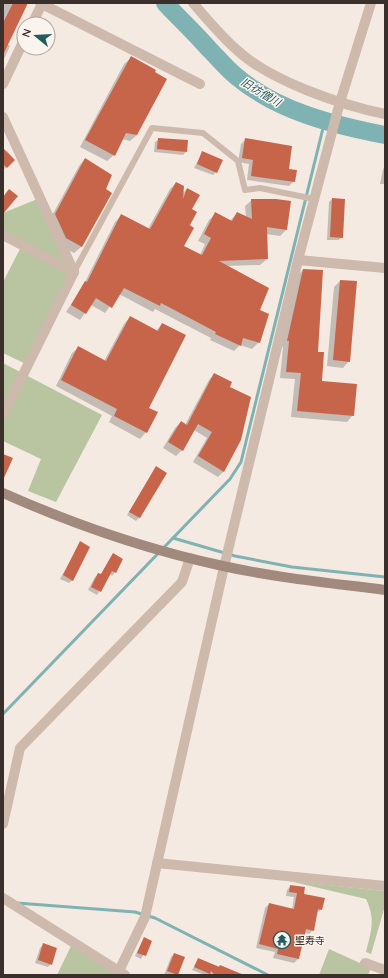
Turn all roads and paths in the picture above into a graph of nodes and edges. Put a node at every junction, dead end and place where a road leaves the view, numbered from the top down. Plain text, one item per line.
1 (41, 3) edge
2 (193, 3) edge
3 (371, 3) edge
4 (35, 16) edge
5 (16, 56) edge
6 (3, 84) edge
7 (200, 84) dead end
8 (340, 102) junction
9 (385, 114) edge
10 (3, 117) edge
11 (314, 199) junction
12 (3, 235) edge
13 (298, 260) junction
14 (385, 268) edge
15 (74, 272) junction
16 (3, 415) edge
17 (3, 493) edge
18 (190, 558) junction
19 (224, 567) junction
20 (385, 590) edge
21 (3, 824) edge
22 (157, 863) junction
23 (385, 886) edge
24 (3, 898) edge
25 (365, 963) dead end
26 (385, 970) edge
27 (120, 974) edge

1 - 4 street
1 - 7 street
2 - 8 street
3 - 8 street
5 - 6 street
8 - 9 street
8 - 11 street
10 - 15 street
11 - 13 street
11 - 15 lane
12 - 15 street
13 - 14 street
13 - 19 street
15 - 16 street
17 - 18 street
18 - 19 street
18 - 21 street
19 - 20 street
19 - 22 street
22 - 23 street
22 - 27 street
24 - 27 street
25 - 26 street

